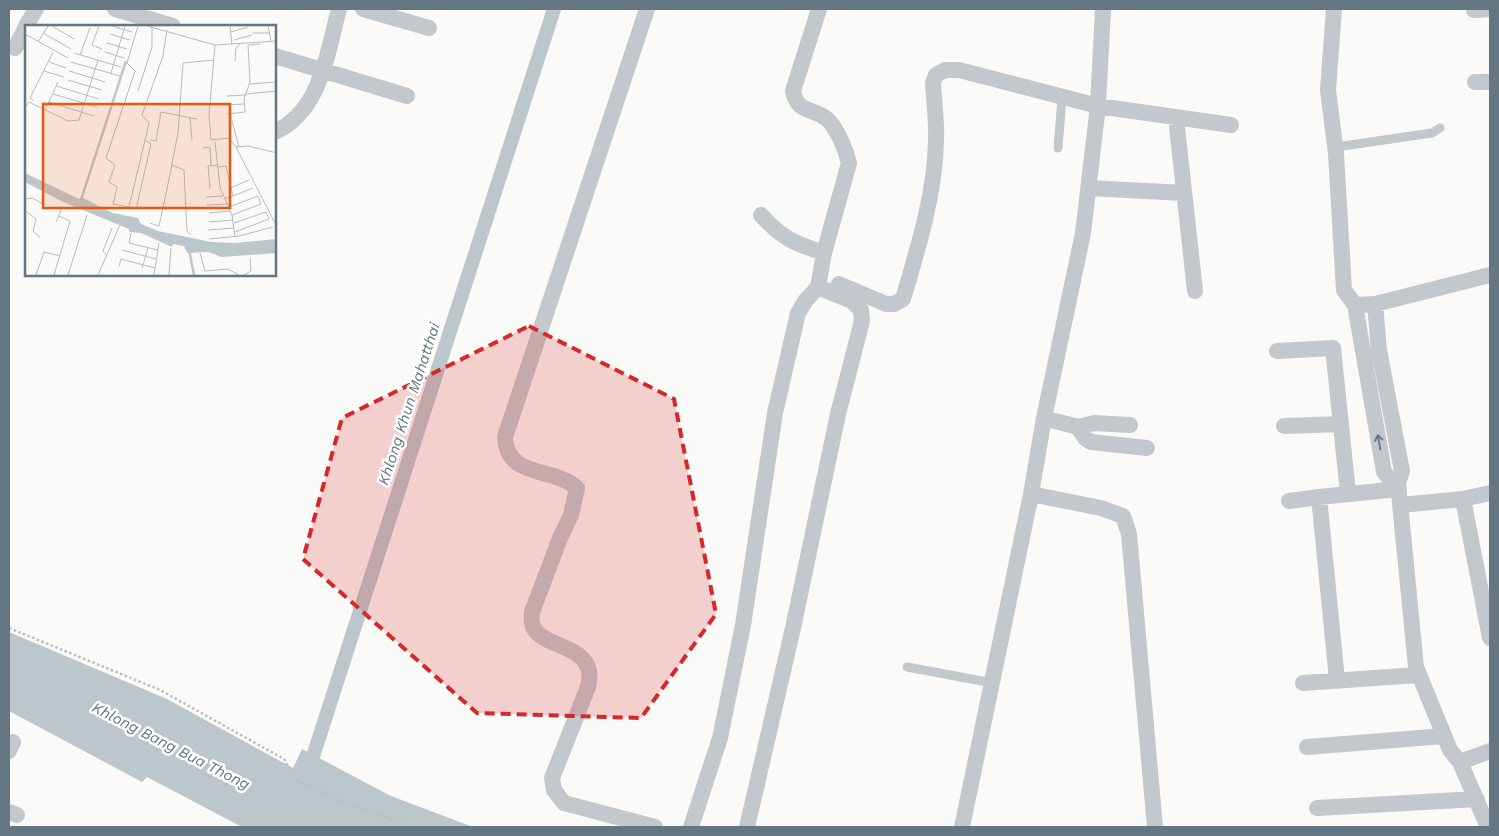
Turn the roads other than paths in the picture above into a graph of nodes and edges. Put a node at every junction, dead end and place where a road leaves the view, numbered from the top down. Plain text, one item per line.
1 (36, 9) edge
2 (115, 9) edge
3 (339, 9) edge
4 (363, 9) edge
5 (647, 9) edge
6 (819, 9) edge
7 (1103, 9) edge
8 (1334, 9) edge
9 (27, 25) edge
10 (171, 25) edge
11 (429, 28) dead end
12 (25, 29) edge
13 (17, 49) edge
14 (276, 56) edge
15 (322, 71) junction
16 (407, 96) dead end
17 (1062, 98) junction
18 (1098, 106) junction
19 (1176, 118) junction
20 (1231, 125) dead end
21 (1440, 128) dead end
22 (276, 132) edge
23 (1336, 147) junction
24 (1058, 148) dead end
25 (1089, 188) junction
26 (1184, 193) junction
27 (760, 215) dead end
28 (824, 253) junction
29 (1490, 275) edge
30 (819, 281) junction
31 (1195, 291) dead end
32 (1375, 304) junction
33 (1355, 305) junction
34 (1277, 351) dead end
35 (1372, 359) junction
36 (1044, 418) junction
37 (1341, 424) junction
38 (1130, 425) dead end
39 (1284, 426) dead end
40 (1078, 427) junction
41 (1147, 448) dead end
42 (1348, 493) junction
43 (1399, 493) junction
44 (1490, 493) edge
45 (1031, 494) junction
46 (1319, 497) junction
47 (1463, 498) junction
48 (1289, 500) dead end
49 (1490, 638) edge
50 (907, 667) dead end
51 (1418, 675) junction
52 (1337, 680) junction
53 (993, 683) junction
54 (1303, 683) dead end
55 (1444, 736) junction
56 (1307, 747) dead end
57 (1490, 751) edge
58 (1460, 762) junction
59 (1477, 799) junction
60 (1317, 808) dead end
61 (1488, 825) edge
62 (655, 827) edge
63 (691, 827) edge
64 (747, 827) edge
65 (962, 827) edge
66 (1155, 827) edge

1 - 9 street
2 - 10 street
3 - 15 street
4 - 11 street
5 - 62 street
6 - 28 street
7 - 18 street
8 - 23 street
12 - 13 street
14 - 15 street
15 - 16 street
15 - 22 street
17 - 18 street
17 - 24 lane
17 - 30 street
18 - 19 street
18 - 25 street
19 - 20 street
19 - 26 street
21 - 23 lane
23 - 33 street
25 - 26 street
25 - 36 street
26 - 31 street
27 - 28 street
28 - 30 street
29 - 32 street
30 - 63 street
30 - 64 street
32 - 33 street
32 - 35 street
33 - 35 street
34 - 37 street
35 - 43 street
36 - 40 street
36 - 45 street
37 - 39 street
37 - 42 street
38 - 40 street
40 - 41 street
42 - 43 street
42 - 46 street
43 - 47 street
43 - 51 street
44 - 47 street
45 - 53 street
45 - 66 street
46 - 48 street
46 - 52 street
47 - 49 street
50 - 53 lane
51 - 52 street
51 - 55 street
52 - 54 street
53 - 65 street
55 - 56 street
55 - 58 street
57 - 58 street
58 - 59 street
59 - 60 street
59 - 61 street

